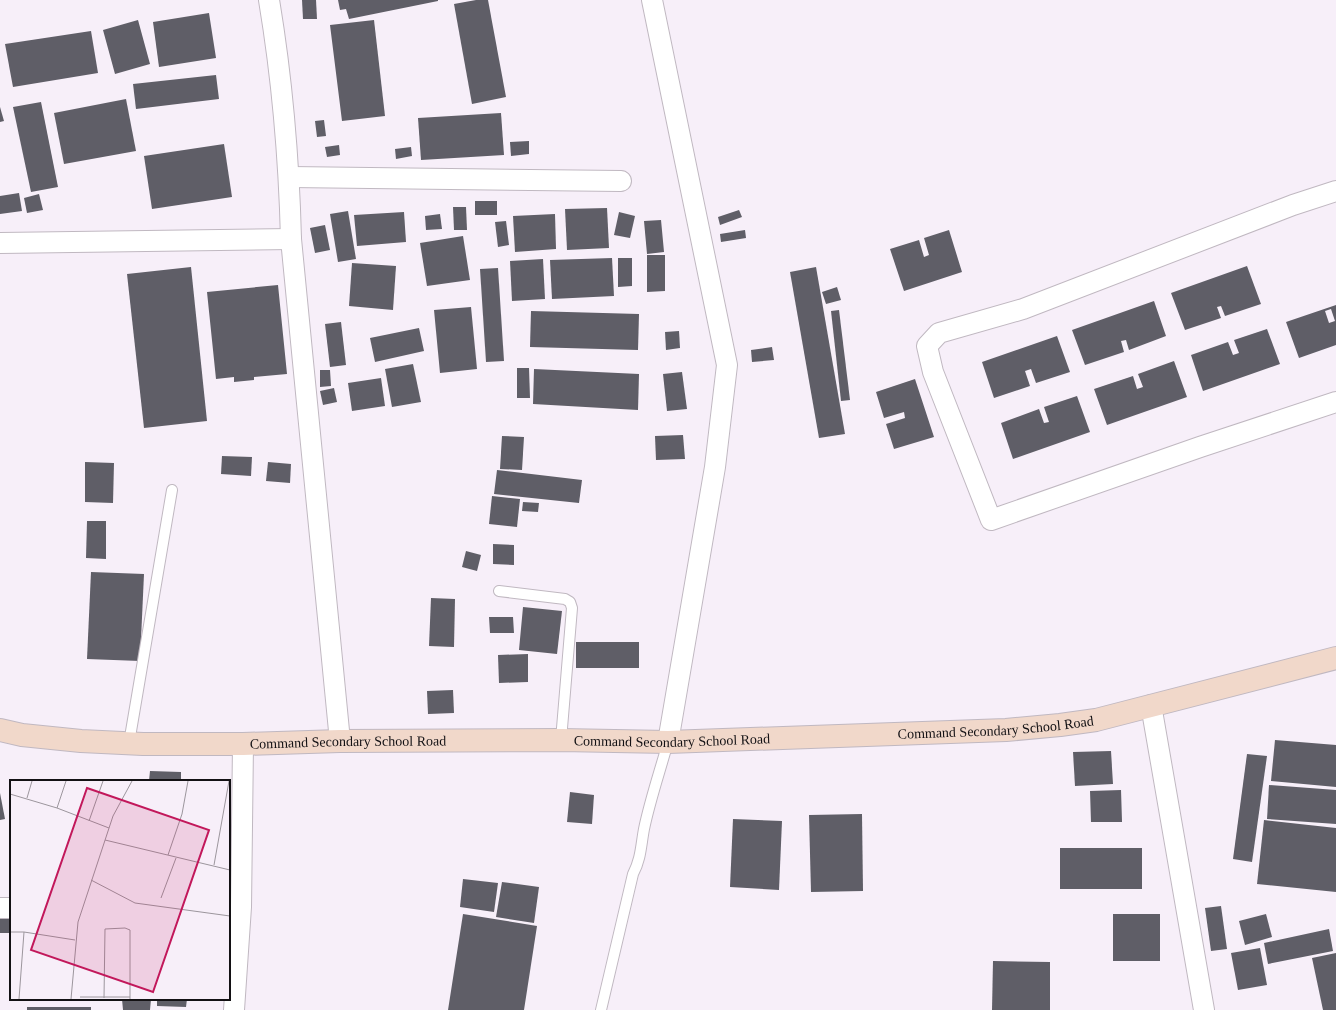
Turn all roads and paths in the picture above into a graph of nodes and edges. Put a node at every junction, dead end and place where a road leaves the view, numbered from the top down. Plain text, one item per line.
1 (269, 0) edge
2 (652, 0) edge
3 (290, 177) junction
4 (621, 181) dead end
5 (1336, 192) edge
6 (291, 239) junction
7 (0, 243) edge
8 (1336, 402) edge
9 (172, 490) dead end
10 (499, 591) dead end
11 (1336, 658) edge
12 (1151, 705) junction
13 (0, 730) edge
14 (561, 740) junction
15 (340, 741) junction
16 (668, 742) junction
17 (129, 744) junction
18 (243, 744) junction
19 (235, 908) edge
20 (234, 1010) edge
21 (600, 1010) edge
22 (1204, 1010) edge

1 - 3 street
2 - 16 street
3 - 4 street
3 - 6 street
5 - 8 street
6 - 7 street
6 - 15 street
9 - 17 lane
10 - 14 lane
11 - 12 main road, Command Secondary School Road
12 - 16 main road, Command Secondary School Road
12 - 22 street
13 - 17 main road, Command Secondary School Road
14 - 15 main road, Command Secondary School Road
14 - 16 main road, Command Secondary School Road
15 - 18 main road, Command Secondary School Road
16 - 21 lane
17 - 18 main road, Command Secondary School Road
18 - 19 street
19 - 20 street

